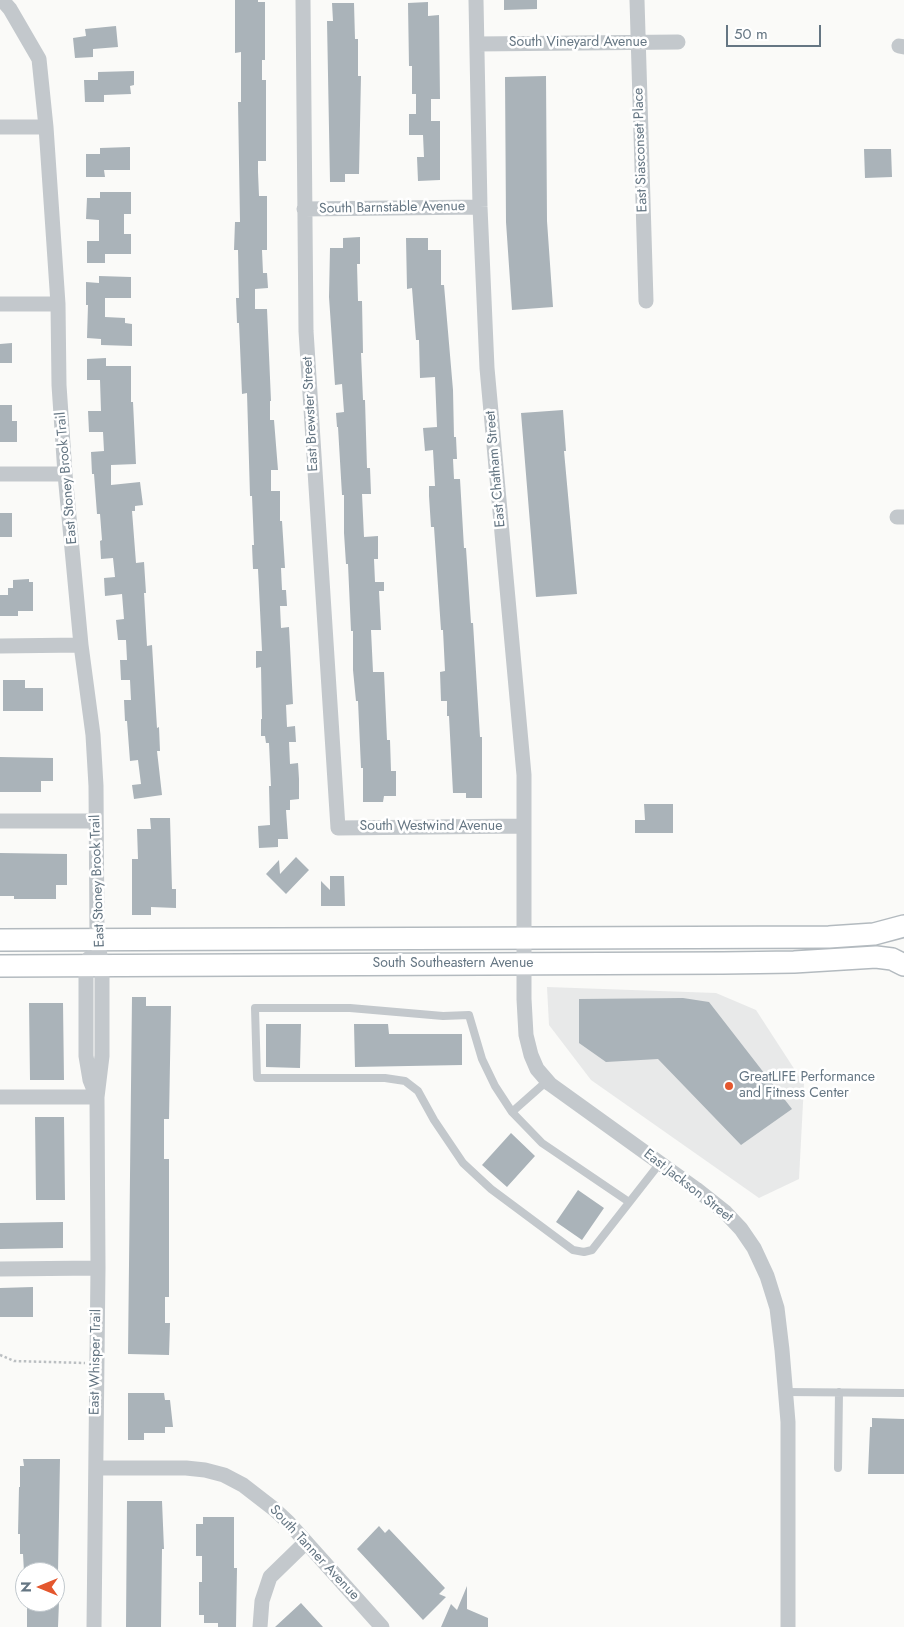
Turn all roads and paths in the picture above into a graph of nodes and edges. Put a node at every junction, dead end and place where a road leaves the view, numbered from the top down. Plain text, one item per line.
1 (2, 0) edge
2 (303, 0) edge
3 (476, 0) edge
4 (637, 0) edge
5 (678, 42) dead end
6 (638, 43) junction
7 (477, 44) junction
8 (0, 127) edge
9 (46, 128) junction
10 (480, 207) junction
11 (304, 209) junction
12 (646, 301) dead end
13 (0, 304) edge
14 (58, 304) junction
15 (0, 474) edge
16 (65, 474) junction
17 (0, 646) edge
18 (81, 646) junction
19 (0, 821) edge
20 (96, 821) junction
21 (524, 826) junction
22 (338, 828) joint
23 (904, 926) edge
24 (525, 937) junction
25 (97, 939) junction
26 (0, 940) edge
27 (524, 963) junction
28 (904, 965) edge
29 (0, 966) edge
30 (94, 966) junction
31 (547, 1081) junction
32 (0, 1097) edge
33 (96, 1097) junction
34 (512, 1112) junction
35 (660, 1163) junction
36 (629, 1202) junction
37 (98, 1268) junction
38 (0, 1269) edge
39 (0, 1355) edge
40 (96, 1363) junction
41 (786, 1392) junction
42 (839, 1392) junction
43 (904, 1393) edge
44 (96, 1468) junction
45 (838, 1468) dead end
46 (306, 1542) junction
47 (94, 1627) edge
48 (260, 1627) edge
49 (382, 1627) edge
50 (788, 1627) edge

1 - 9 street, East Stoney Brook Trail
2 - 11 street, East Brewster Street
3 - 7 street, East Chatham Street
4 - 6 street, East Siasconset Place
5 - 6 street, South Vineyard Avenue
6 - 7 street, South Vineyard Avenue
6 - 12 street, East Siasconset Place
7 - 10 street, East Chatham Street
8 - 9 street
9 - 14 street, East Stoney Brook Trail
10 - 11 street, South Barnstable Avenue
10 - 21 street, East Chatham Street
11 - 22 street, East Brewster Street
13 - 14 street
14 - 16 street, East Stoney Brook Trail
15 - 16 street
16 - 18 street, East Stoney Brook Trail
17 - 18 street
18 - 20 street, East Stoney Brook Trail
19 - 20 street
20 - 25 street, East Stoney Brook Trail
21 - 22 street, South Westwind Avenue
21 - 24 street, East Chatham Street
23 - 24 main road, South Southeastern Avenue
24 - 25 main road, South Southeastern Avenue
24 - 27 street, East Jackson Street
25 - 26 main road, South Southeastern Avenue
25 - 30 street, East Whisper Trail
27 - 28 main road, South Southeastern Avenue
27 - 30 main road, South Southeastern Avenue
27 - 31 street, East Jackson Street
29 - 30 main road, South Southeastern Avenue
30 - 33 street, East Whisper Trail
31 - 34 lane
31 - 35 street, East Jackson Street
32 - 33 street
33 - 37 street, East Whisper Trail
34 - 36 lane
34 - 36 lane
35 - 36 lane
35 - 41 street, East Jackson Street
37 - 38 street
37 - 40 street, East Whisper Trail
39 - 40 path
40 - 44 street, East Whisper Trail
41 - 42 lane
41 - 50 street, East Jackson Street
42 - 43 lane
42 - 45 lane
44 - 46 street, South Tanner Avenue
44 - 47 street, East Whisper Trail
46 - 48 street
46 - 49 street, South Tanner Avenue

